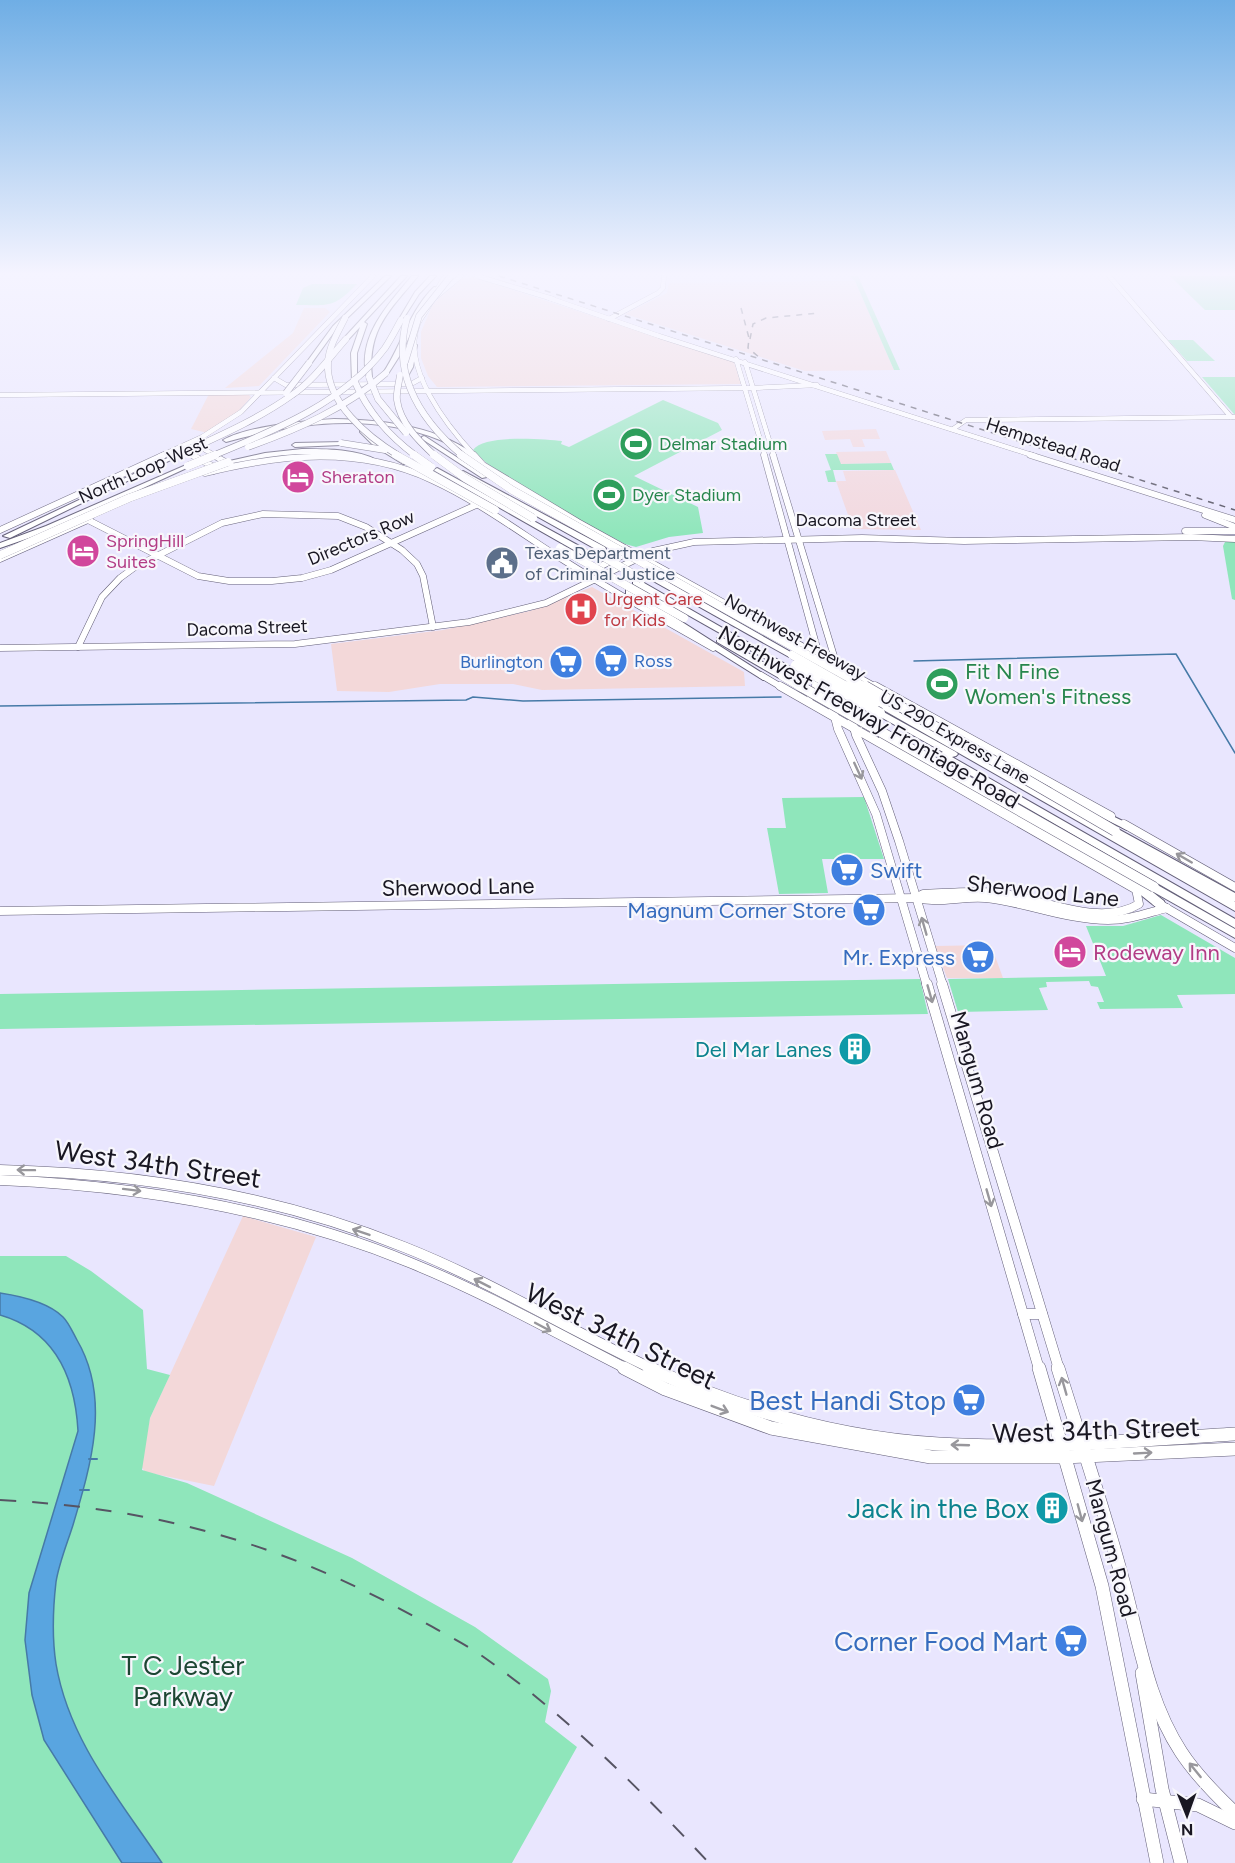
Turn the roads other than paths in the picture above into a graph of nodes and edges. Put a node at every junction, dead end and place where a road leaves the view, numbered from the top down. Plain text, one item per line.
1 (745, 362) edge
2 (289, 363) edge
3 (308, 363) edge
4 (325, 363) edge
5 (329, 363) edge
6 (355, 363) edge
7 (368, 363) edge
8 (373, 363) edge
9 (393, 363) edge
10 (402, 363) edge
11 (404, 363) edge
12 (410, 363) edge
13 (416, 363) edge
14 (737, 363) edge
15 (748, 363) edge
16 (1185, 363) edge
17 (274, 378) junction
18 (422, 378) junction
19 (354, 379) junction
20 (807, 382) junction
21 (817, 385) junction
22 (745, 386) junction
23 (753, 386) junction
24 (782, 386) junction
25 (428, 389) junction
26 (477, 389) junction
27 (261, 391) junction
28 (442, 391) junction
29 (397, 393) junction
30 (0, 394) edge
31 (432, 398) junction
32 (254, 399) junction
33 (279, 402) junction
34 (753, 413) junction
35 (761, 413) junction
36 (1233, 417) edge
37 (390, 426) junction
38 (953, 429) junction
39 (195, 441) junction
40 (179, 454) junction
41 (478, 460) junction
42 (376, 461) junction
43 (228, 462) junction
44 (242, 464) junction
45 (190, 467) junction
46 (437, 470) junction
47 (213, 471) junction
48 (134, 476) junction
49 (780, 477) junction
50 (771, 478) junction
51 (433, 480) junction
52 (1152, 493) junction
53 (516, 501) junction
54 (779, 504) junction
55 (787, 504) junction
56 (476, 505) junction
57 (1235, 519) edge
58 (88, 520) junction
59 (1222, 522) junction
60 (46, 524) junction
61 (1235, 529) edge
62 (0, 531) edge
63 (1220, 531) junction
64 (599, 533) junction
65 (787, 537) junction
66 (798, 537) junction
67 (0, 539) edge
68 (1235, 539) edge
69 (391, 543) junction
70 (0, 546) edge
71 (560, 548) junction
72 (158, 554) junction
73 (639, 554) junction
74 (0, 555) edge
75 (573, 567) junction
76 (798, 575) junction
77 (808, 575) junction
78 (594, 578) junction
79 (642, 578) junction
80 (821, 615) junction
81 (808, 616) junction
82 (684, 618) junction
83 (433, 627) junction
84 (814, 640) junction
85 (801, 645) junction
86 (78, 647) junction
87 (0, 648) edge
88 (819, 654) junction
89 (837, 665) junction
90 (766, 678) junction
91 (873, 685) junction
92 (798, 697) junction
93 (835, 717) junction
94 (881, 717) junction
95 (854, 728) junction
96 (928, 731) junction
97 (871, 737) junction
98 (883, 742) junction
99 (864, 751) junction
100 (948, 759) junction
101 (1130, 828) junction
102 (899, 841) junction
103 (885, 842) junction
104 (1092, 858) junction
105 (1235, 887) edge
106 (1136, 890) junction
107 (902, 898) junction
108 (916, 898) junction
109 (1235, 898) edge
110 (1163, 906) junction
111 (1235, 907) edge
112 (0, 912) edge
113 (1235, 915) edge
114 (1235, 924) edge
115 (1235, 934) edge
116 (1235, 948) edge
117 (920, 959) junction
118 (934, 959) junction
119 (989, 1140) junction
120 (974, 1141) junction
121 (0, 1170) edge
122 (0, 1180) edge
123 (167, 1189) junction
124 (1023, 1314) junction
125 (1042, 1314) junction
126 (623, 1362) junction
127 (1235, 1434) edge
128 (1061, 1442) junction
129 (1080, 1442) junction
130 (929, 1443) junction
131 (1235, 1449) edge
132 (1084, 1456) junction
133 (931, 1457) junction
134 (1064, 1457) junction
135 (1141, 1655) junction
136 (1143, 1798) junction
137 (1166, 1801) junction
138 (1235, 1813) edge
139 (1235, 1823) edge
140 (1157, 1863) edge
141 (1181, 1863) edge

1 - 23 main road, Mangum Road
2 - 17 main road
3 - 33 highway, bridge
4 - 33 highway, North Loop West, bridge
5 - 71 highway, bridge
6 - 19 highway
7 - 53 highway, Northwest Freeway, bridge
8 - 45 highway, North Loop West, bridge
9 - 45 highway, bridge
10 - 109 highway, bridge
11 - 29 highway, bridge
12 - 29 highway, bridge
13 - 18 main road, Northwest Freeway Frontage Road
14 - 22 main road, Mangum Road
15 - 20 main road, Hempstead Road
16 - 36 main road
17 - 18 main road
17 - 27 main road
18 - 25 main road, Northwest Freeway Frontage Road
19 - 46 highway, bridge
19 - 51 highway, bridge
20 - 21 main road, Hempstead Road
20 - 24 main road
21 - 24 main road
21 - 38 main road, Hempstead Road
22 - 23 main road
22 - 26 main road
22 - 34 main road, Mangum Road
23 - 24 main road
23 - 35 main road, Mangum Road
25 - 26 main road
25 - 27 main road
25 - 28 main road
25 - 31 main road, Northwest Freeway Frontage Road
26 - 28 main road
27 - 30 main road
27 - 32 main road
28 - 31 main road
29 - 79 highway, bridge
31 - 32 main road
31 - 41 main road, Northwest Freeway Frontage Road
32 - 39 main road
33 - 40 highway, North Loop West, bridge
34 - 35 main road
34 - 50 main road, Mangum Road
35 - 49 main road, Mangum Road
36 - 38 main road
37 - 40 highway
37 - 41 highway
37 - 53 highway
38 - 52 main road, Hempstead Road
39 - 40 main road
39 - 44 main road
40 - 47 main road
40 - 48 highway, North Loop West
40 - 60 highway
40 - 62 main road
41 - 64 main road, Northwest Freeway Frontage Road
42 - 43 highway
42 - 44 main road, Northwest Freeway Frontage Road
42 - 51 main road, Northwest Freeway Frontage Road
43 - 46 highway, bridge
43 - 74 highway, bridge
44 - 47 main road, Northwest Freeway Frontage Road
45 - 60 highway, North Loop West
46 - 79 highway, Northwest Freeway
47 - 58 main road, Northwest Freeway Frontage Road
48 - 60 highway, North Loop West
48 - 62 highway
49 - 50 main road
49 - 55 main road, Mangum Road
50 - 54 main road, Mangum Road
51 - 56 main road, Northwest Freeway Frontage Road
52 - 57 main road, Hempstead Road
52 - 59 main road, Hempstead Road
53 - 79 highway, Northwest Freeway
54 - 55 main road
54 - 65 main road, Mangum Road
55 - 66 main road, Mangum Road
56 - 69 main road, Directors Row
56 - 75 main road, Northwest Freeway Frontage Road
58 - 72 main road, Directors Row
58 - 74 main road, Northwest Freeway Frontage Road
59 - 61 main road, Hempstead Road
59 - 63 main road
60 - 67 highway, North Loop West
60 - 70 highway, North Loop West
60 - 74 highway
61 - 63 main road, Dacoma Street
63 - 66 main road, Dacoma Street
64 - 73 main road, Northwest Freeway Frontage Road
64 - 75 main road
65 - 66 main road, Dacoma Street
65 - 73 main road, Dacoma Street
65 - 76 main road, Mangum Road
66 - 68 main road, Dacoma Street
66 - 77 main road, Mangum Road
69 - 72 main road, Directors Row
69 - 72 main road
69 - 83 main road
71 - 82 highway, bridge
71 - 90 highway, bridge
72 - 86 main road
73 - 78 main road, Dacoma Street
73 - 85 main road, Northwest Freeway Frontage Road
75 - 78 main road, Northwest Freeway Frontage Road
76 - 77 main road
76 - 81 main road, Mangum Road
77 - 80 main road, Mangum Road
78 - 83 main road, Dacoma Street
78 - 90 main road, Northwest Freeway Frontage Road
79 - 94 highway, Northwest Freeway
79 - 96 highway, Northwest Freeway, bridge
80 - 81 main road
80 - 89 main road, Mangum Road
81 - 84 main road, Mangum Road
82 - 98 highway, bridge
82 - 115 highway, bridge
83 - 86 main road, Dacoma Street
84 - 85 main road
84 - 88 main road, Mangum Road
85 - 88 main road, Northwest Freeway Frontage Road
85 - 92 main road
86 - 87 main road, Dacoma Street
88 - 89 main road, Northwest Freeway Frontage Road
88 - 93 main road, Mangum Road
89 - 91 main road, Northwest Freeway Frontage Road
89 - 95 main road, Mangum Road
90 - 92 main road, Northwest Freeway Frontage Road
91 - 97 main road
91 - 101 main road, Northwest Freeway Frontage Road
92 - 93 main road, Northwest Freeway Frontage Road
93 - 95 main road, Northwest Freeway Frontage Road
93 -> 103 main road, Mangum Road
94 - 100 highway, Northwest Freeway
94 - 113 highway, US 290 Express Lane
95 - 97 main road, Northwest Freeway Frontage Road
95 - 99 main road, Mangum Road
96 - 101 highway
96 - 111 highway, Northwest Freeway
97 - 98 main road, Northwest Freeway Frontage Road
98 - 99 main road
98 - 104 highway
98 - 106 main road, Northwest Freeway Frontage Road
99 - 102 main road, Mangum Road
100 - 104 highway
100 - 114 highway, Northwest Freeway
105 -> 101 main road, Northwest Freeway Frontage Road
102 - 103 main road
102 - 108 main road, Mangum Road
103 - 107 main road, Mangum Road
104 - 110 highway
106 - 108 main road, Sherwood Lane
106 - 110 main road, Northwest Freeway Frontage Road
107 - 108 main road, Sherwood Lane
107 - 112 main road, Sherwood Lane
107 - 117 main road, Mangum Road
108 - 110 main road, Sherwood Lane
118 -> 108 main road, Mangum Road
110 - 116 main road, Northwest Freeway Frontage Road
117 - 118 main road
117 -> 120 main road, Mangum Road
118 - 119 main road, Mangum Road
119 - 120 main road
119 - 125 main road, Mangum Road
120 -> 124 main road, Mangum Road
123 -> 121 main road, West 34th Street
122 -> 123 main road, West 34th Street
123 - 126 main road, West 34th Street
124 - 125 main road
124 - 128 main road, Mangum Road
129 -> 125 main road, Mangum Road
126 - 130 main road, West 34th Street
126 -> 133 main road, West 34th Street
127 - 129 main road, West 34th Street
128 - 129 main road, West 34th Street
128 -> 130 main road, West 34th Street
128 - 134 main road, Mangum Road
129 - 132 main road, Mangum Road
130 - 133 main road
132 -> 131 main road, West 34th Street
132 - 134 main road, West 34th Street
132 - 135 main road, Mangum Road
133 - 134 main road, West 34th Street
134 -> 136 main road, Mangum Road
135 - 137 main road, Mangum Road
138 -> 135 main road, Mangum Road
136 - 137 main road
136 - 140 main road
137 - 139 main road
137 - 141 main road, Mangum Road

